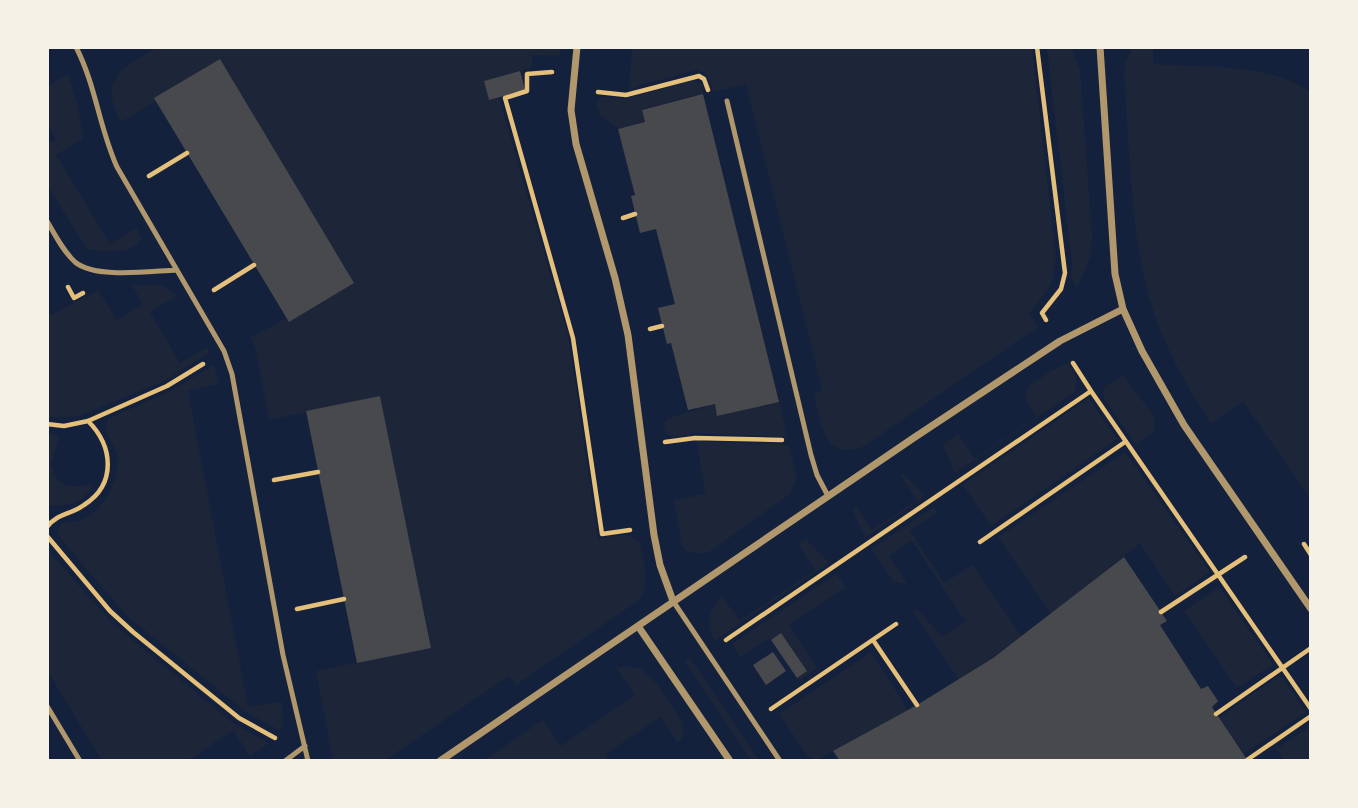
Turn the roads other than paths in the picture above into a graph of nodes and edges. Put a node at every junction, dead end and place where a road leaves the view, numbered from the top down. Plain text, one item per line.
1 (76, 47) edge
2 (577, 47) edge
3 (1100, 47) edge
4 (727, 101) dead end
5 (47, 221) edge
6 (177, 270) junction
7 (1122, 309) junction
8 (828, 496) junction
9 (673, 601) junction
10 (1311, 609) edge
11 (638, 626) junction
12 (47, 706) edge
13 (305, 746) junction
14 (288, 759) edge
15 (80, 761) edge
16 (308, 761) edge
17 (440, 761) edge
18 (730, 761) edge
19 (780, 761) edge

1 - 6 lane
2 - 9 street
3 - 7 street
4 - 8 lane
5 - 6 lane
6 - 13 lane
7 - 8 street
7 - 10 street
8 - 9 street
9 - 11 street
9 - 19 lane
11 - 17 street
11 - 18 street
12 - 15 lane
13 - 14 lane
13 - 16 lane

